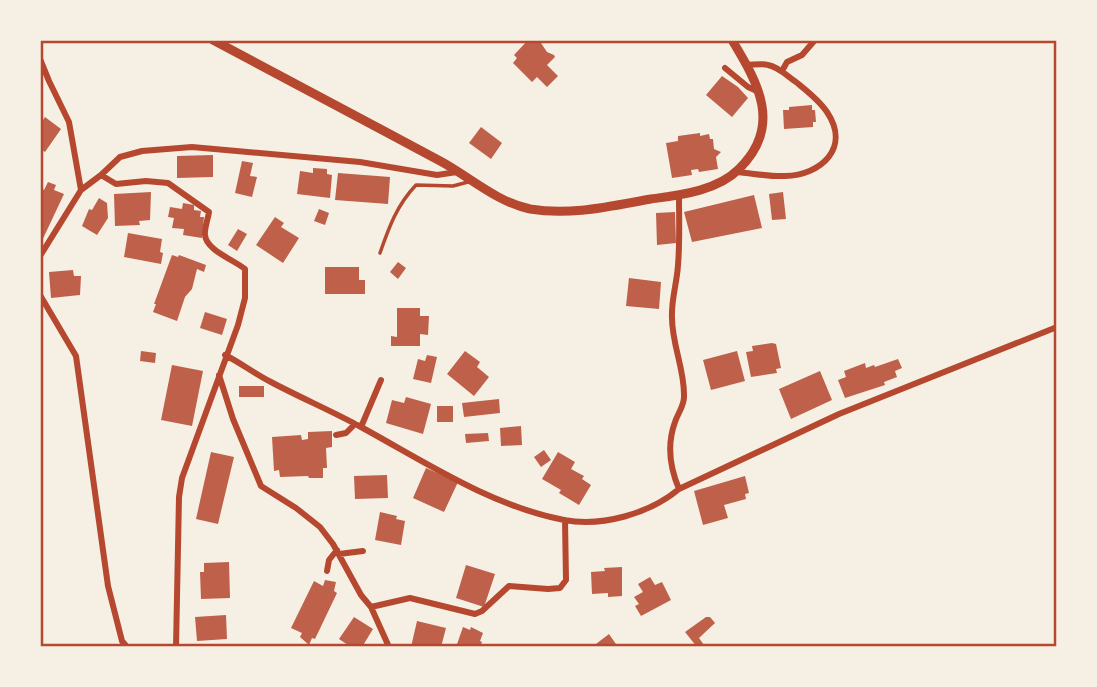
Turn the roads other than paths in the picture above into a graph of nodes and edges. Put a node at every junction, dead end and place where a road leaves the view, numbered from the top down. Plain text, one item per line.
1 (213, 40) edge
2 (732, 40) edge
3 (815, 40) edge
4 (40, 59) edge
5 (747, 65) junction
6 (725, 68) dead end
7 (782, 71) junction
8 (760, 93) junction
9 (458, 172) junction
10 (736, 172) junction
11 (102, 175) junction
12 (472, 180) junction
13 (81, 190) junction
14 (679, 195) junction
15 (380, 253) dead end
16 (40, 256) edge
17 (40, 295) edge
18 (1057, 327) edge
19 (225, 355) junction
20 (219, 372) junction
21 (381, 380) dead end
22 (358, 425) junction
23 (336, 435) dead end
24 (679, 489) junction
25 (565, 520) junction
26 (363, 551) dead end
27 (338, 552) junction
28 (327, 571) dead end
29 (370, 607) junction
30 (127, 647) edge
31 (176, 647) edge
32 (389, 647) edge

1 - 9 main road
2 - 5 main road
3 - 7 street
4 - 13 street
5 - 7 street
5 - 8 main road
6 - 8 street
7 - 10 street
8 - 10 main road
9 - 11 street
9 - 12 main road
10 - 14 main road
11 - 13 street
11 - 19 street
12 - 14 main road
12 - 15 lane
13 - 16 street
14 - 24 street
17 - 30 street
18 - 24 street
19 - 20 street
19 - 22 street
20 - 27 street
20 - 31 street
21 - 22 street
22 - 23 street
22 - 25 street
24 - 25 street
25 - 29 street
26 - 27 street
27 - 28 street
27 - 29 street
29 - 32 street

